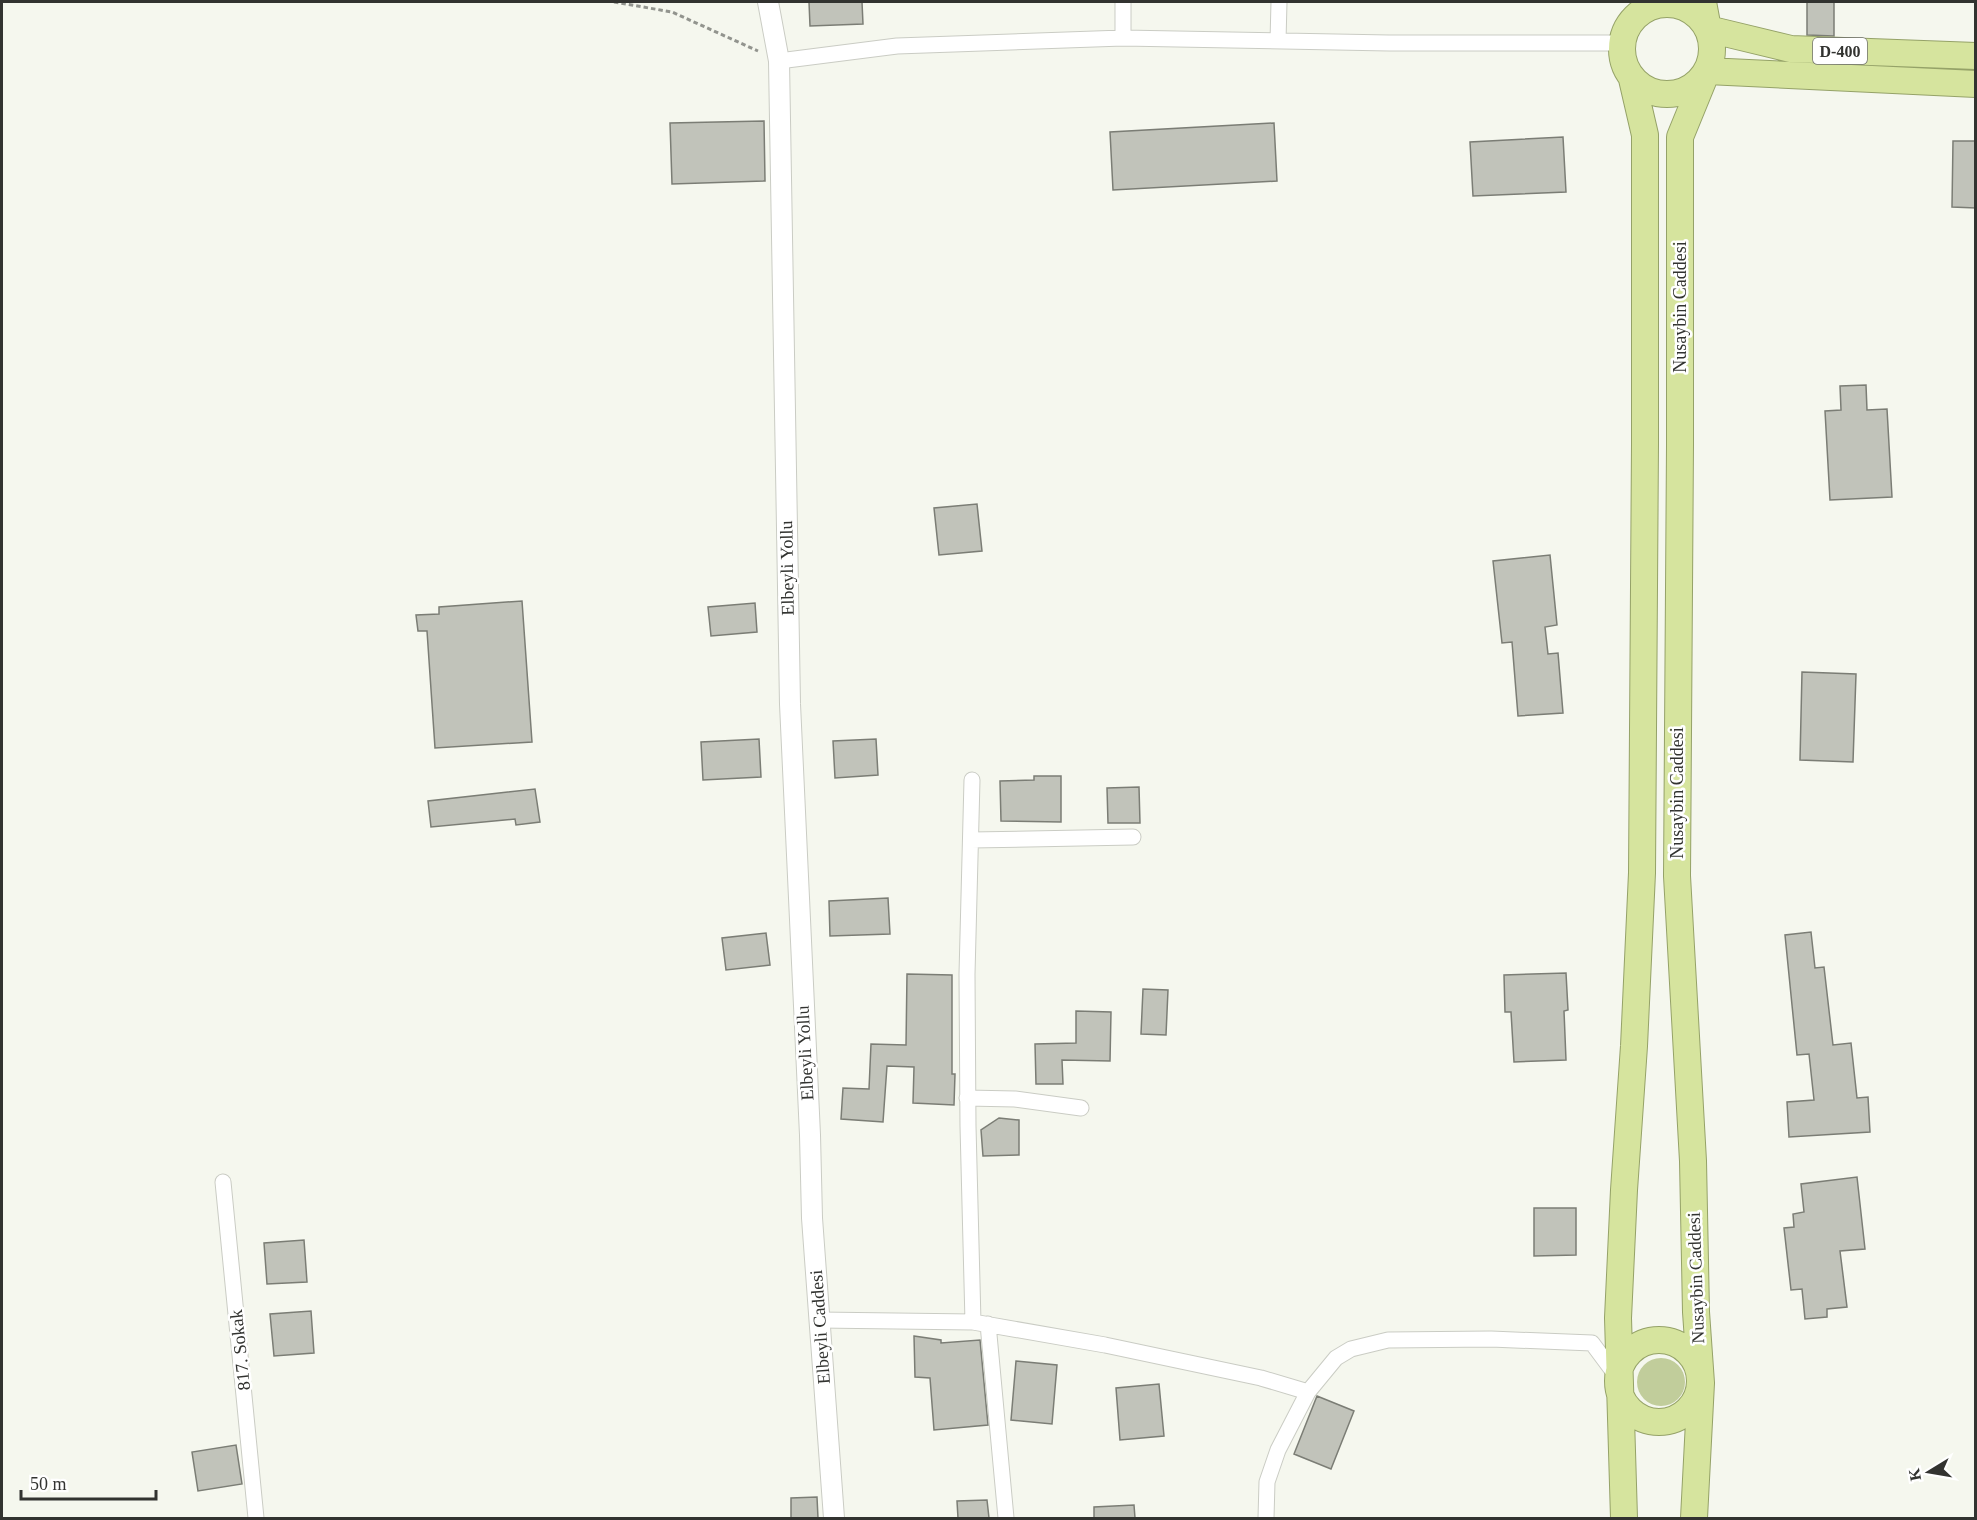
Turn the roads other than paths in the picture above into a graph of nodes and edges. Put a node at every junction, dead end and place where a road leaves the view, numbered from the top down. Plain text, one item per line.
1 (768, 2) edge
2 (1123, 2) edge
3 (1279, 2) edge
4 (1703, 2) edge
5 (1634, 10) edge
6 (1708, 29) junction
7 (1123, 38) junction
8 (1278, 41) junction
9 (1621, 44) junction
10 (1976, 56) edge
11 (779, 61) junction
12 (1707, 71) junction
13 (1632, 79) junction
14 (1976, 84) edge
15 (972, 780) dead end
16 (1133, 837) dead end
17 (971, 840) junction
18 (967, 1098) junction
19 (1081, 1108) dead end
20 (810, 1135) joint
21 (223, 1182) dead end
22 (819, 1320) junction
23 (980, 1323) junction
24 (1619, 1378) junction
25 (1701, 1383) junction
26 (1308, 1392) junction
27 (256, 1518) edge
28 (834, 1518) edge
29 (1006, 1518) edge
30 (1266, 1518) edge
31 (1624, 1518) edge
32 (1694, 1518) edge

1 - 11 street, Elbeyli Yollu
2 - 7 street
3 - 8 street
4 - 6 highway
5 - 6 highway
5 - 9 highway
6 - 10 highway, D-400
6 - 12 highway
7 - 8 street
7 - 11 street
8 - 9 street
9 - 13 highway
11 - 20 street, Elbeyli Yollu
12 - 13 highway
12 - 14 highway, D-400
12 - 25 highway, Nusaybin Caddesi
13 - 24 highway, Nusaybin Caddesi
15 - 17 street
16 - 17 street
17 - 18 street
18 - 19 street
18 - 23 street
20 - 22 street, Elbeyli Caddesi
21 - 27 street, 817. Sokak
22 - 23 street
22 - 28 street, Elbeyli Caddesi
23 - 26 street
23 - 29 street
24 - 25 highway
24 - 25 highway
24 - 26 street
24 - 31 highway, Nusaybin Caddesi
25 - 32 highway, Nusaybin Caddesi
26 - 30 street

